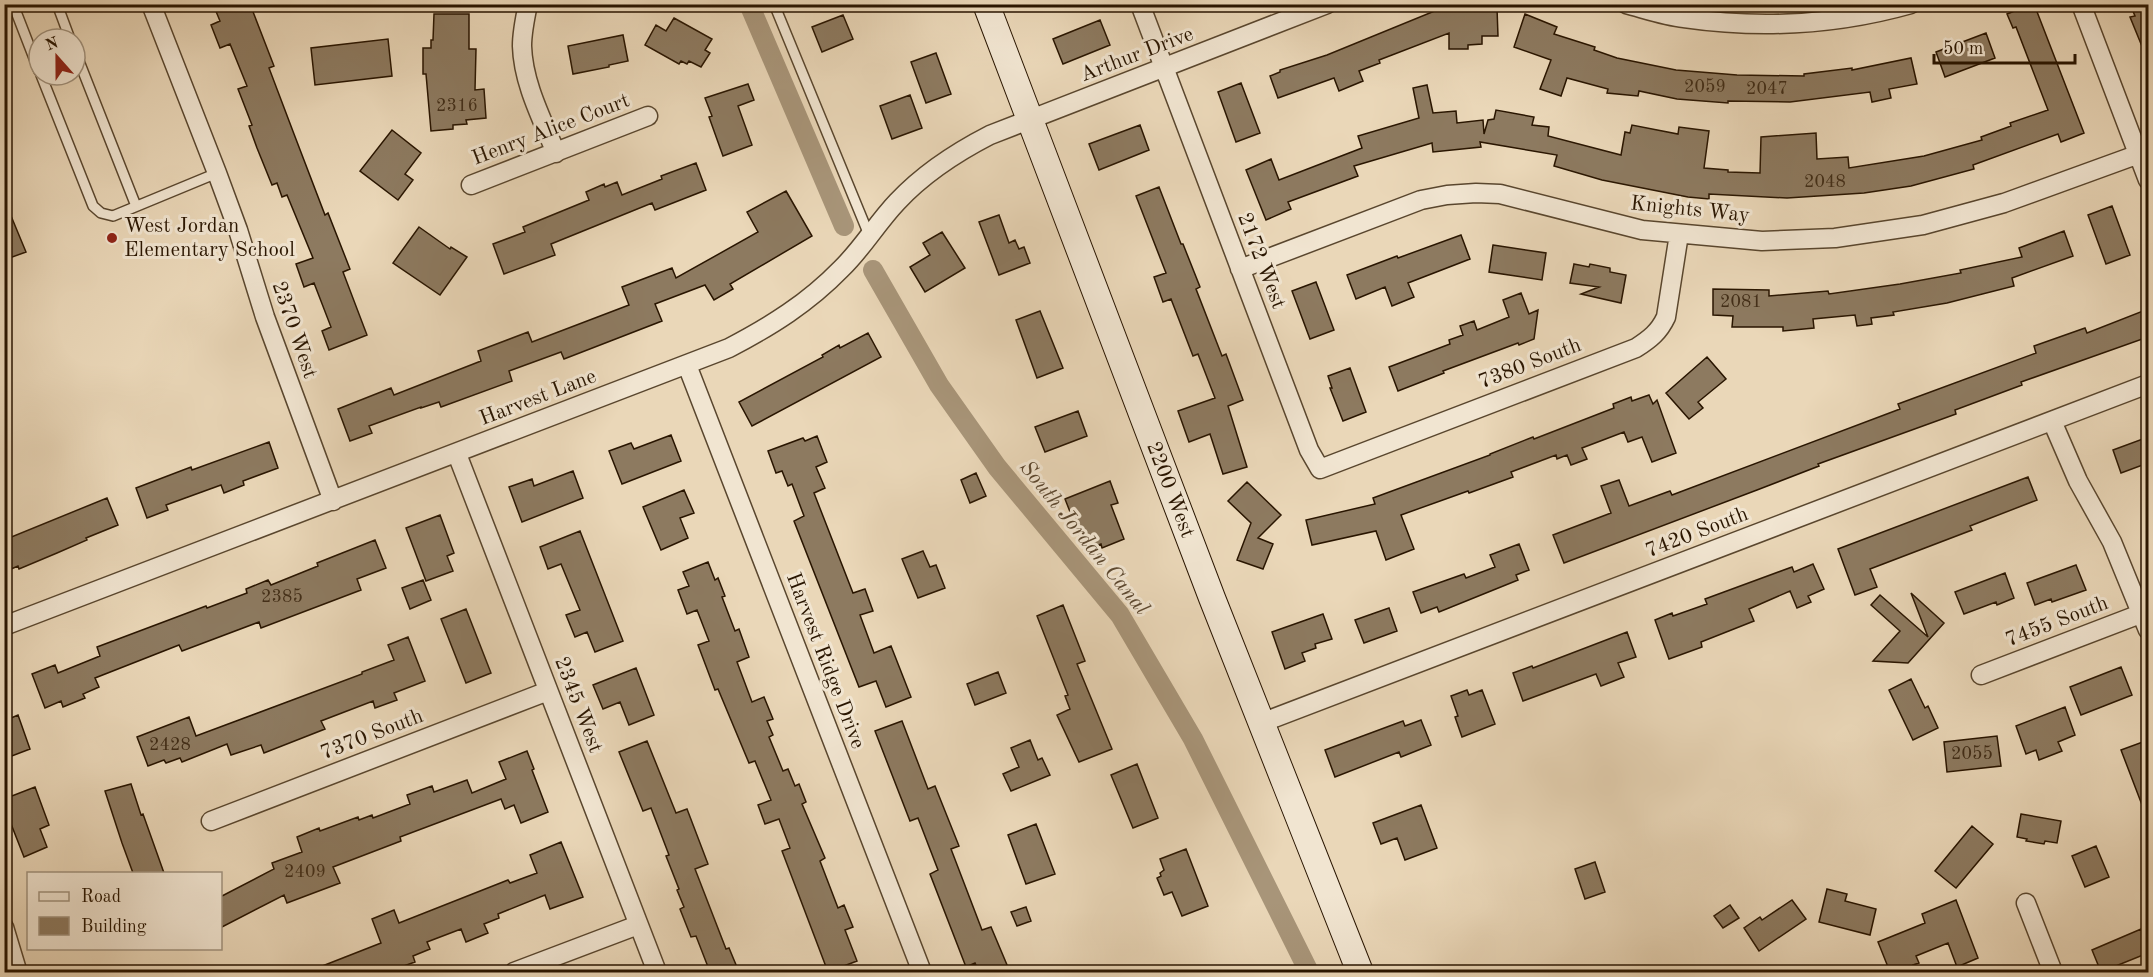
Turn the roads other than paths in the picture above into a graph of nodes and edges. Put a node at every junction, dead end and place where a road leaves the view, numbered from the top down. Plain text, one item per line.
1 (13, 4) edge
2 (57, 4) edge
3 (151, 4) edge
4 (528, 4) edge
5 (774, 4) edge
6 (986, 4) edge
7 (1140, 4) edge
8 (1327, 4) edge
9 (1626, 4) edge
10 (1911, 4) edge
11 (2082, 4) edge
12 (66, 27) edge
13 (27, 40) edge
14 (1164, 68) junction
15 (87, 81) edge
16 (46, 87) edge
17 (648, 116) dead end
18 (1030, 120) junction
19 (556, 153) junction
20 (2139, 154) junction
21 (217, 173) junction
22 (2148, 180) edge
23 (471, 186) dead end
24 (136, 206) junction
25 (1679, 234) junction
26 (869, 235) junction
27 (1240, 269) junction
28 (687, 365) junction
29 (2148, 384) edge
30 (2052, 421) junction
31 (457, 454) junction
32 (1320, 469) joint
33 (333, 501) junction
34 (2146, 618) edge
35 (4, 626) edge
36 (1981, 675) dead end
37 (548, 691) junction
38 (1262, 723) junction
39 (211, 821) dead end
40 (2025, 903) dead end
41 (638, 925) junction
42 (4, 927) edge
43 (15, 971) edge
44 (514, 972) edge
45 (657, 972) edge
46 (922, 972) edge
47 (1360, 972) edge
48 (2053, 972) edge

1 - 13 lane
2 - 12 lane
3 - 21 street, 2370 West
4 - 19 street
5 - 26 lane
6 - 18 street, 2200 West
7 - 14 street, 2172 West
8 - 14 street, Arthur Drive
9 - 10 street
11 - 20 street
14 - 18 street, Arthur Drive
14 - 27 street, 2172 West
15 - 24 lane
16 - 24 lane
17 - 19 street, Henry Alice Court
18 - 26 street, Harvest Lane
18 - 38 street, 2200 West
19 - 23 street, Henry Alice Court
20 - 22 street
20 - 25 street, Knights Way
21 - 24 lane
21 - 33 street, 2370 West
25 - 27 street, Knights Way
25 - 32 street, 7380 South
26 - 28 street, Harvest Lane
27 - 32 street, 2172 West
28 - 31 street, Harvest Lane
28 - 46 street, Harvest Ridge Drive
29 - 30 street, 7420 South
30 - 34 street
30 - 38 street, 7420 South
31 - 33 street, Harvest Lane
31 - 37 street, 2345 West
33 - 35 street, Harvest Lane
34 - 36 street, 7455 South
37 - 39 street, 7370 South
37 - 41 street, 2345 West
38 - 47 street, 2200 West
40 - 48 street
41 - 44 street
41 - 45 street, 2345 West
42 - 43 street

